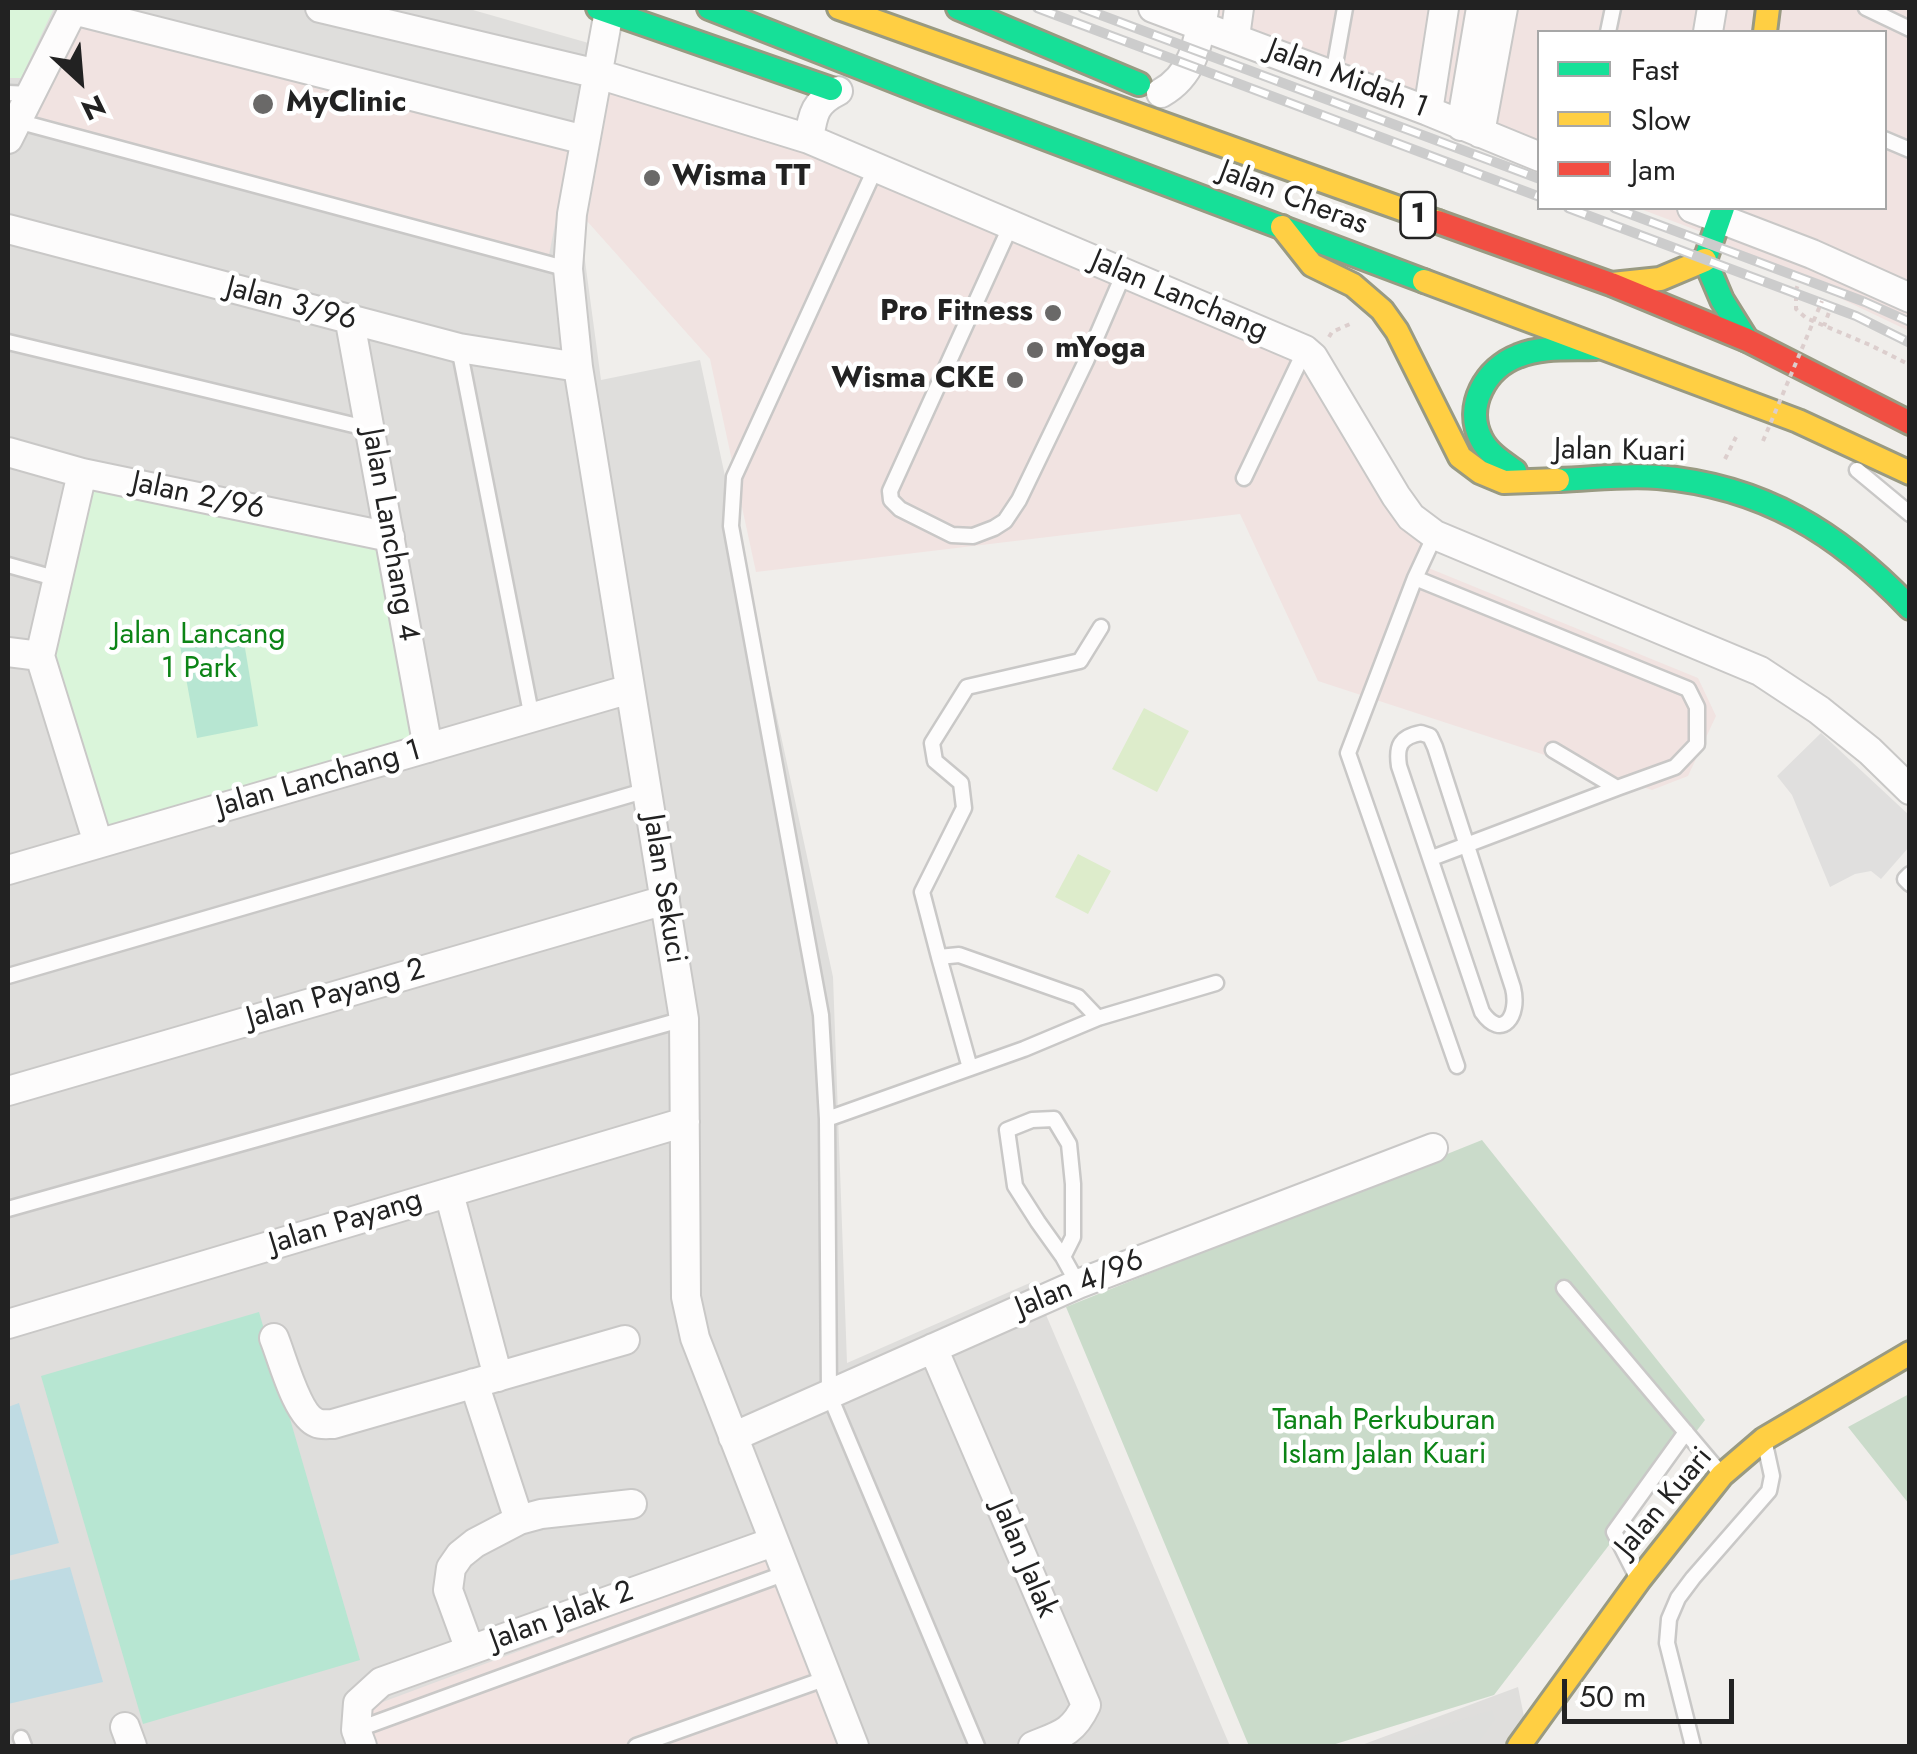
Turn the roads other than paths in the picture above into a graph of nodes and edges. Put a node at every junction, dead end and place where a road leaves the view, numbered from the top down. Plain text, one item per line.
1 (320, 8) edge
2 (708, 8) edge
3 (839, 8) edge
4 (958, 8) edge
5 (1002, 8) edge
6 (1153, 8) edge
7 (1239, 8) edge
8 (1345, 8) edge
9 (1444, 8) edge
10 (1481, 8) edge
11 (1503, 8) edge
12 (1866, 8) edge
13 (74, 9) edge
14 (603, 9) edge
15 (1203, 16) edge
16 (1910, 30) edge
17 (1235, 37) junction
18 (1032, 38) junction
19 (598, 74) junction
20 (1333, 74) junction
21 (838, 91) junction
22 (19, 94) edge
23 (932, 96) junction
24 (1173, 98) joint
25 (1428, 111) junction
26 (1204, 119) dead end
27 (12, 130) edge
28 (1470, 130) junction
29 (808, 139) junction
30 (585, 140) junction
31 (1225, 145) junction
32 (1537, 157) edge
33 (876, 168) junction
34 (1722, 212) edge
35 (1011, 225) junction
36 (1282, 227) junction
37 (8, 230) edge
38 (1705, 260) junction
39 (568, 269) junction
40 (1124, 273) junction
41 (1611, 284) junction
42 (1910, 298) edge
43 (350, 322) junction
44 (1747, 340) junction
45 (8, 342) edge
46 (1603, 347) junction
47 (459, 348) junction
48 (1309, 353) junction
49 (578, 368) junction
50 (1798, 420) junction
51 (1910, 422) edge
52 (370, 429) junction
53 (8, 452) edge
54 (82, 472) junction
55 (1910, 474) edge
56 (1244, 478) dead end
57 (1529, 481) junction
58 (1910, 514) edge
59 (1436, 535) junction
60 (390, 537) junction
61 (8, 564) edge
62 (1414, 578) junction
63 (58, 579) junction
64 (1910, 608) edge
65 (1102, 626) dead end
66 (8, 652) edge
67 (40, 656) junction
68 (630, 690) junction
69 (532, 718) junction
70 (428, 748) junction
71 (1553, 750) dead end
72 (1618, 788) junction
73 (647, 790) junction
74 (1910, 790) edge
75 (98, 843) junction
76 (1465, 844) junction
77 (1432, 858) junction
78 (8, 870) edge
79 (1910, 874) edge
80 (1910, 884) edge
81 (665, 900) junction
82 (939, 957) junction
83 (8, 976) edge
84 (1216, 983) dead end
85 (1098, 1018) junction
86 (684, 1019) junction
87 (1457, 1066) dead end
88 (970, 1068) junction
89 (8, 1091) edge
90 (827, 1118) junction
91 (685, 1122) junction
92 (1433, 1148) dead end
93 (449, 1193) junction
94 (8, 1209) edge
95 (1063, 1257) junction
96 (1078, 1284) junction
97 (1564, 1288) dead end
98 (8, 1324) edge
99 (274, 1338) dead end
100 (626, 1340) dead end
101 (933, 1348) junction
102 (1910, 1353) edge
103 (486, 1380) junction
104 (830, 1394) junction
105 (1686, 1432) junction
106 (734, 1436) junction
107 (1764, 1439) junction
108 (1722, 1475) junction
109 (632, 1504) dead end
110 (520, 1520) junction
111 (773, 1542) junction
112 (786, 1573) junction
113 (1639, 1580) junction
114 (470, 1650) junction
115 (827, 1678) junction
116 (358, 1727) edge
117 (636, 1746) edge
118 (854, 1746) edge
119 (977, 1746) edge
120 (1033, 1746) edge
121 (1519, 1746) edge
122 (1693, 1746) edge

1 - 19 street, Jalan Lanchang
2 - 23 main road, Jalan Cheras / 1
3 - 31 main road, Jalan Cheras / 1
4 - 18 main road
5 - 18 main road
6 - 15 street, Jalan Midah 1
7 - 17 street
8 - 20 lane
9 - 25 street
10 - 28 street
11 - 28 street
12 - 16 lane
13 - 22 street
13 - 30 street
14 - 19 street, Jalan Sekuci
14 - 21 main road
15 - 17 street, Jalan Midah 1
15 - 24 street
17 - 20 street, Jalan Midah 1
18 - 24 main road
19 - 29 street, Jalan Lanchang
19 - 30 street, Jalan Sekuci
20 - 25 street, Jalan Midah 1
21 - 23 main road
21 - 29 street
22 - 27 street
23 - 36 main road, Jalan Cheras / 1
25 - 28 street, Jalan Midah 1
26 - 31 main road
27 - 39 lane
28 - 32 street, Jalan Midah 1
29 - 33 street, Jalan Lanchang
30 - 39 street, Jalan Sekuci
31 - 41 main road, Jalan Cheras / 1
33 - 35 street, Jalan Lanchang
33 - 90 lane
34 - 38 main road
34 - 42 street
35 - 40 street, Jalan Lanchang
35 - 40 lane
36 - 46 main road, Jalan Cheras / 1
36 - 57 main road, Jalan Kuari
37 - 43 street, Jalan 3/96
38 - 41 main road
38 - 44 main road
39 - 49 street, Jalan Sekuci
40 - 48 street, Jalan Lanchang
41 - 44 main road, Jalan Cheras / 1
43 - 47 street, Jalan 3/96
43 - 52 street, Jalan Lanchang 4
44 - 51 main road, Jalan Cheras / 1
45 - 52 lane
46 - 50 main road, Jalan Cheras / 1
46 - 57 main road, Jalan Kuari
47 - 49 street, Jalan 3/96
47 - 69 lane
48 - 56 lane
48 - 59 street
49 - 68 street, Jalan Sekuci
50 - 55 main road, Jalan Cheras / 1
50 - 58 lane
52 - 60 street, Jalan Lanchang 4
53 - 54 street, Jalan 2/96
54 - 60 street, Jalan 2/96
54 - 63 street
57 - 64 main road, Jalan Kuari
59 - 62 lane
59 - 74 street
60 - 70 street, Jalan Lanchang 4
61 - 63 lane
62 - 72 lane
62 - 87 lane
63 - 67 street
65 - 82 lane
66 - 67 street
67 - 75 street
68 - 69 street, Jalan Lanchang 1
68 - 73 street, Jalan Sekuci
69 - 70 street, Jalan Lanchang 1
70 - 75 street, Jalan Lanchang 1
71 - 72 lane
72 - 76 lane
73 - 81 street, Jalan Sekuci
73 - 83 lane
75 - 78 street, Jalan Lanchang 1
76 - 77 lane
76 - 77 lane
76 - 77 lane
79 - 80 lane
81 - 86 street, Jalan Sekuci
81 - 89 street, Jalan Payang 2
82 - 85 lane
82 - 88 lane
84 - 85 lane
85 - 88 lane
86 - 91 street, Jalan Sekuci
86 - 94 lane
88 - 90 lane
90 - 104 lane
91 - 93 street, Jalan Payang
91 - 106 street, Jalan Sekuci
92 - 96 street, Jalan 4/96
93 - 98 street, Jalan Payang
93 - 103 street
95 - 95 lane
95 - 96 lane
96 - 101 street, Jalan 4/96
97 - 105 lane
99 - 103 street
100 - 103 street
101 - 104 street, Jalan 4/96
101 - 120 street, Jalan Jalak
102 - 107 main road, Jalan Kuari
103 - 110 street
104 - 106 street, Jalan 4/96
104 - 119 lane
105 - 108 lane
105 - 113 lane
106 - 111 street, Jalan Sekuci
107 - 108 main road, Jalan Kuari
107 - 122 lane
108 - 113 main road, Jalan Kuari
109 - 110 street
110 - 114 street
111 - 112 street, Jalan Sekuci
111 - 114 street, Jalan Jalak 2
112 - 115 street, Jalan Sekuci
112 - 116 lane
113 - 121 main road, Jalan Kuari
114 - 116 street, Jalan Jalak 2
115 - 117 lane
115 - 118 street, Jalan Sekuci

